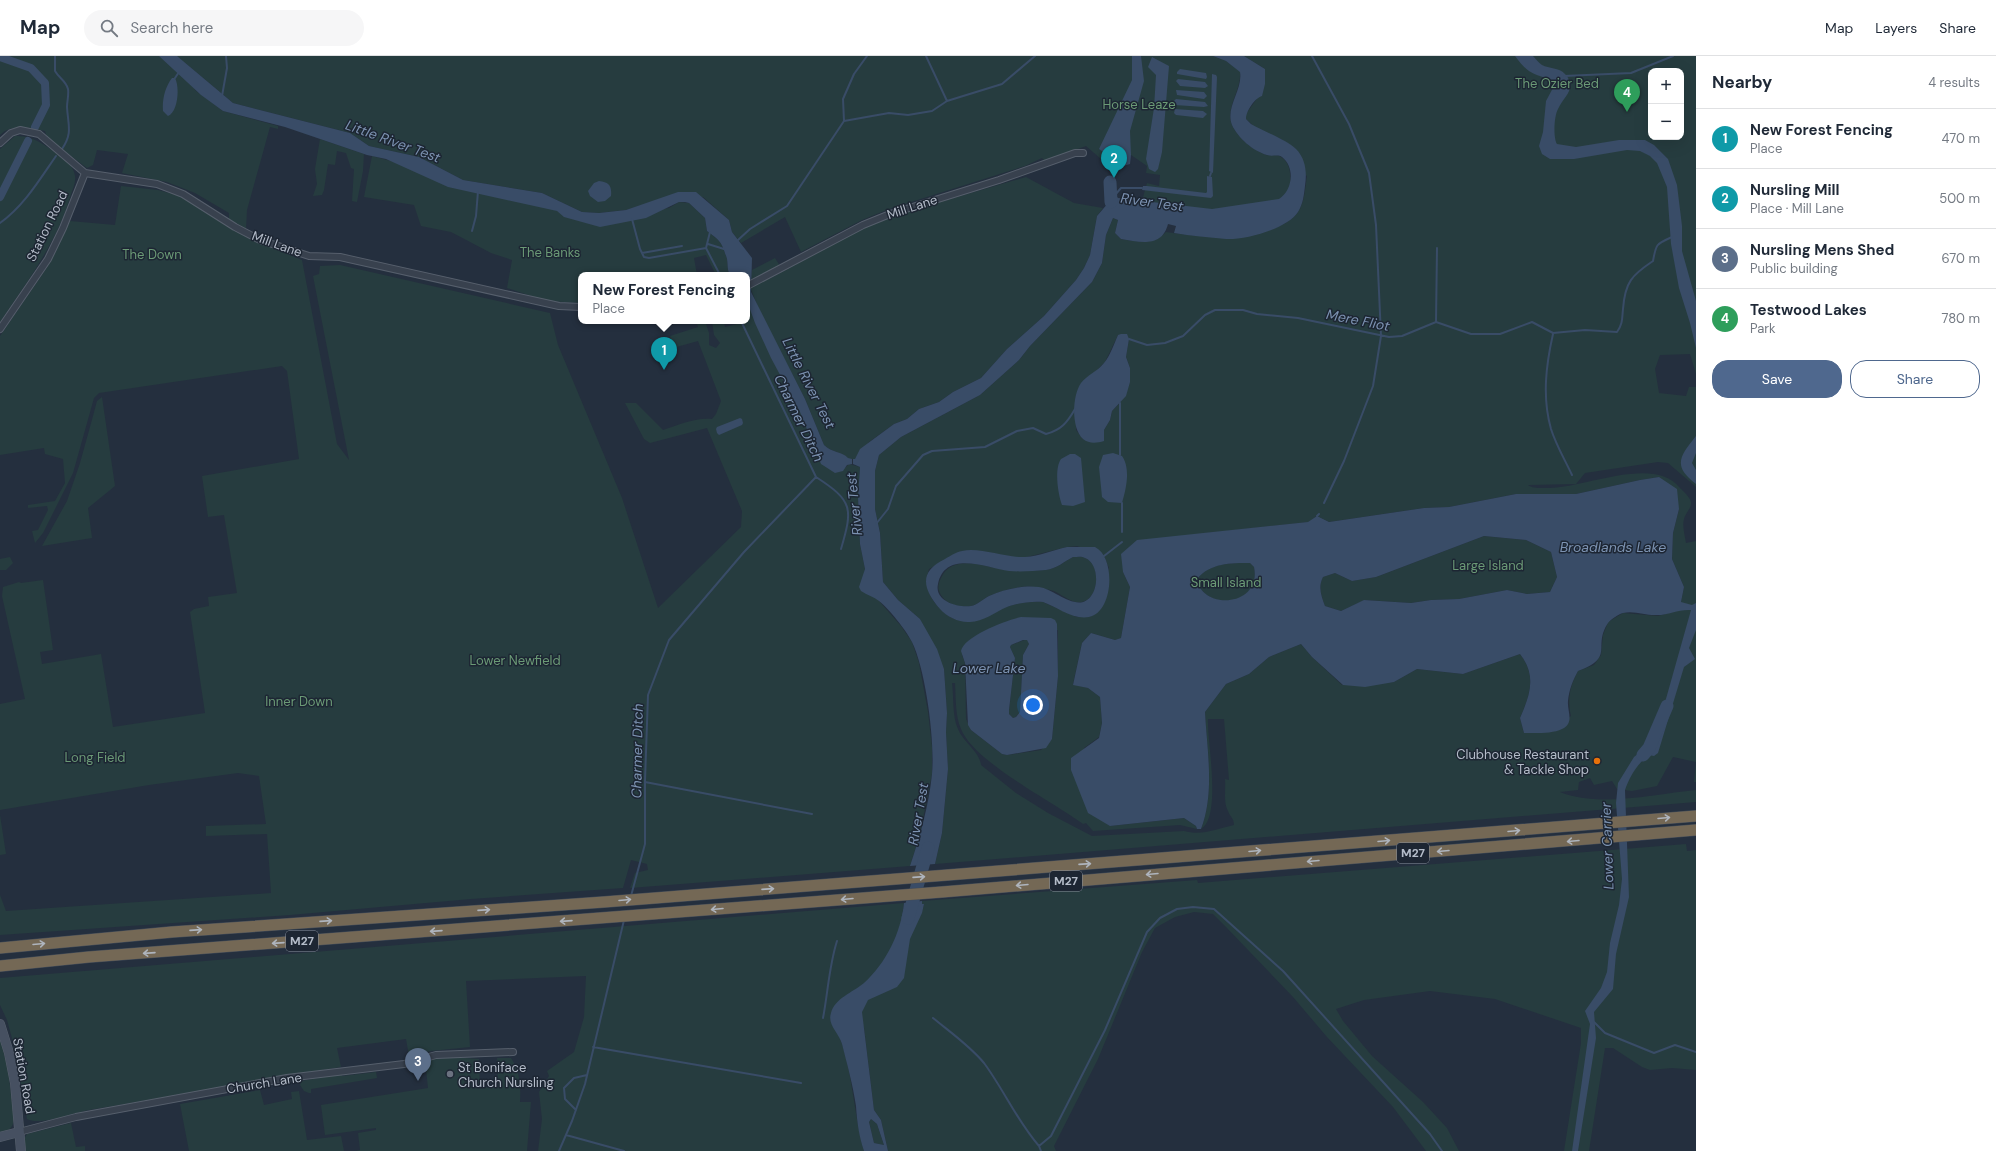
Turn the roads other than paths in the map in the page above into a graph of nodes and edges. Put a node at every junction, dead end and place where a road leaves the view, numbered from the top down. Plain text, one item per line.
1 (0, 143) edge
2 (1084, 153) dead end
3 (85, 172) junction
4 (750, 285) edge
5 (578, 307) edge
6 (0, 329) edge
7 (1696, 816) edge
8 (1696, 830) edge
9 (0, 948) edge
10 (0, 966) edge
11 (0, 1024) edge
12 (513, 1052) dead end
13 (15, 1134) junction
14 (0, 1137) edge
15 (21, 1151) edge

1 - 3 street
2 - 4 street, Mill Lane
3 - 5 street, Mill Lane
3 - 6 street, Station Road
9 -> 7 highway, M27
8 -> 10 highway, M27
11 - 13 street, Station Road
12 - 13 street, Church Lane
13 - 14 street
13 - 15 street, Station Road

